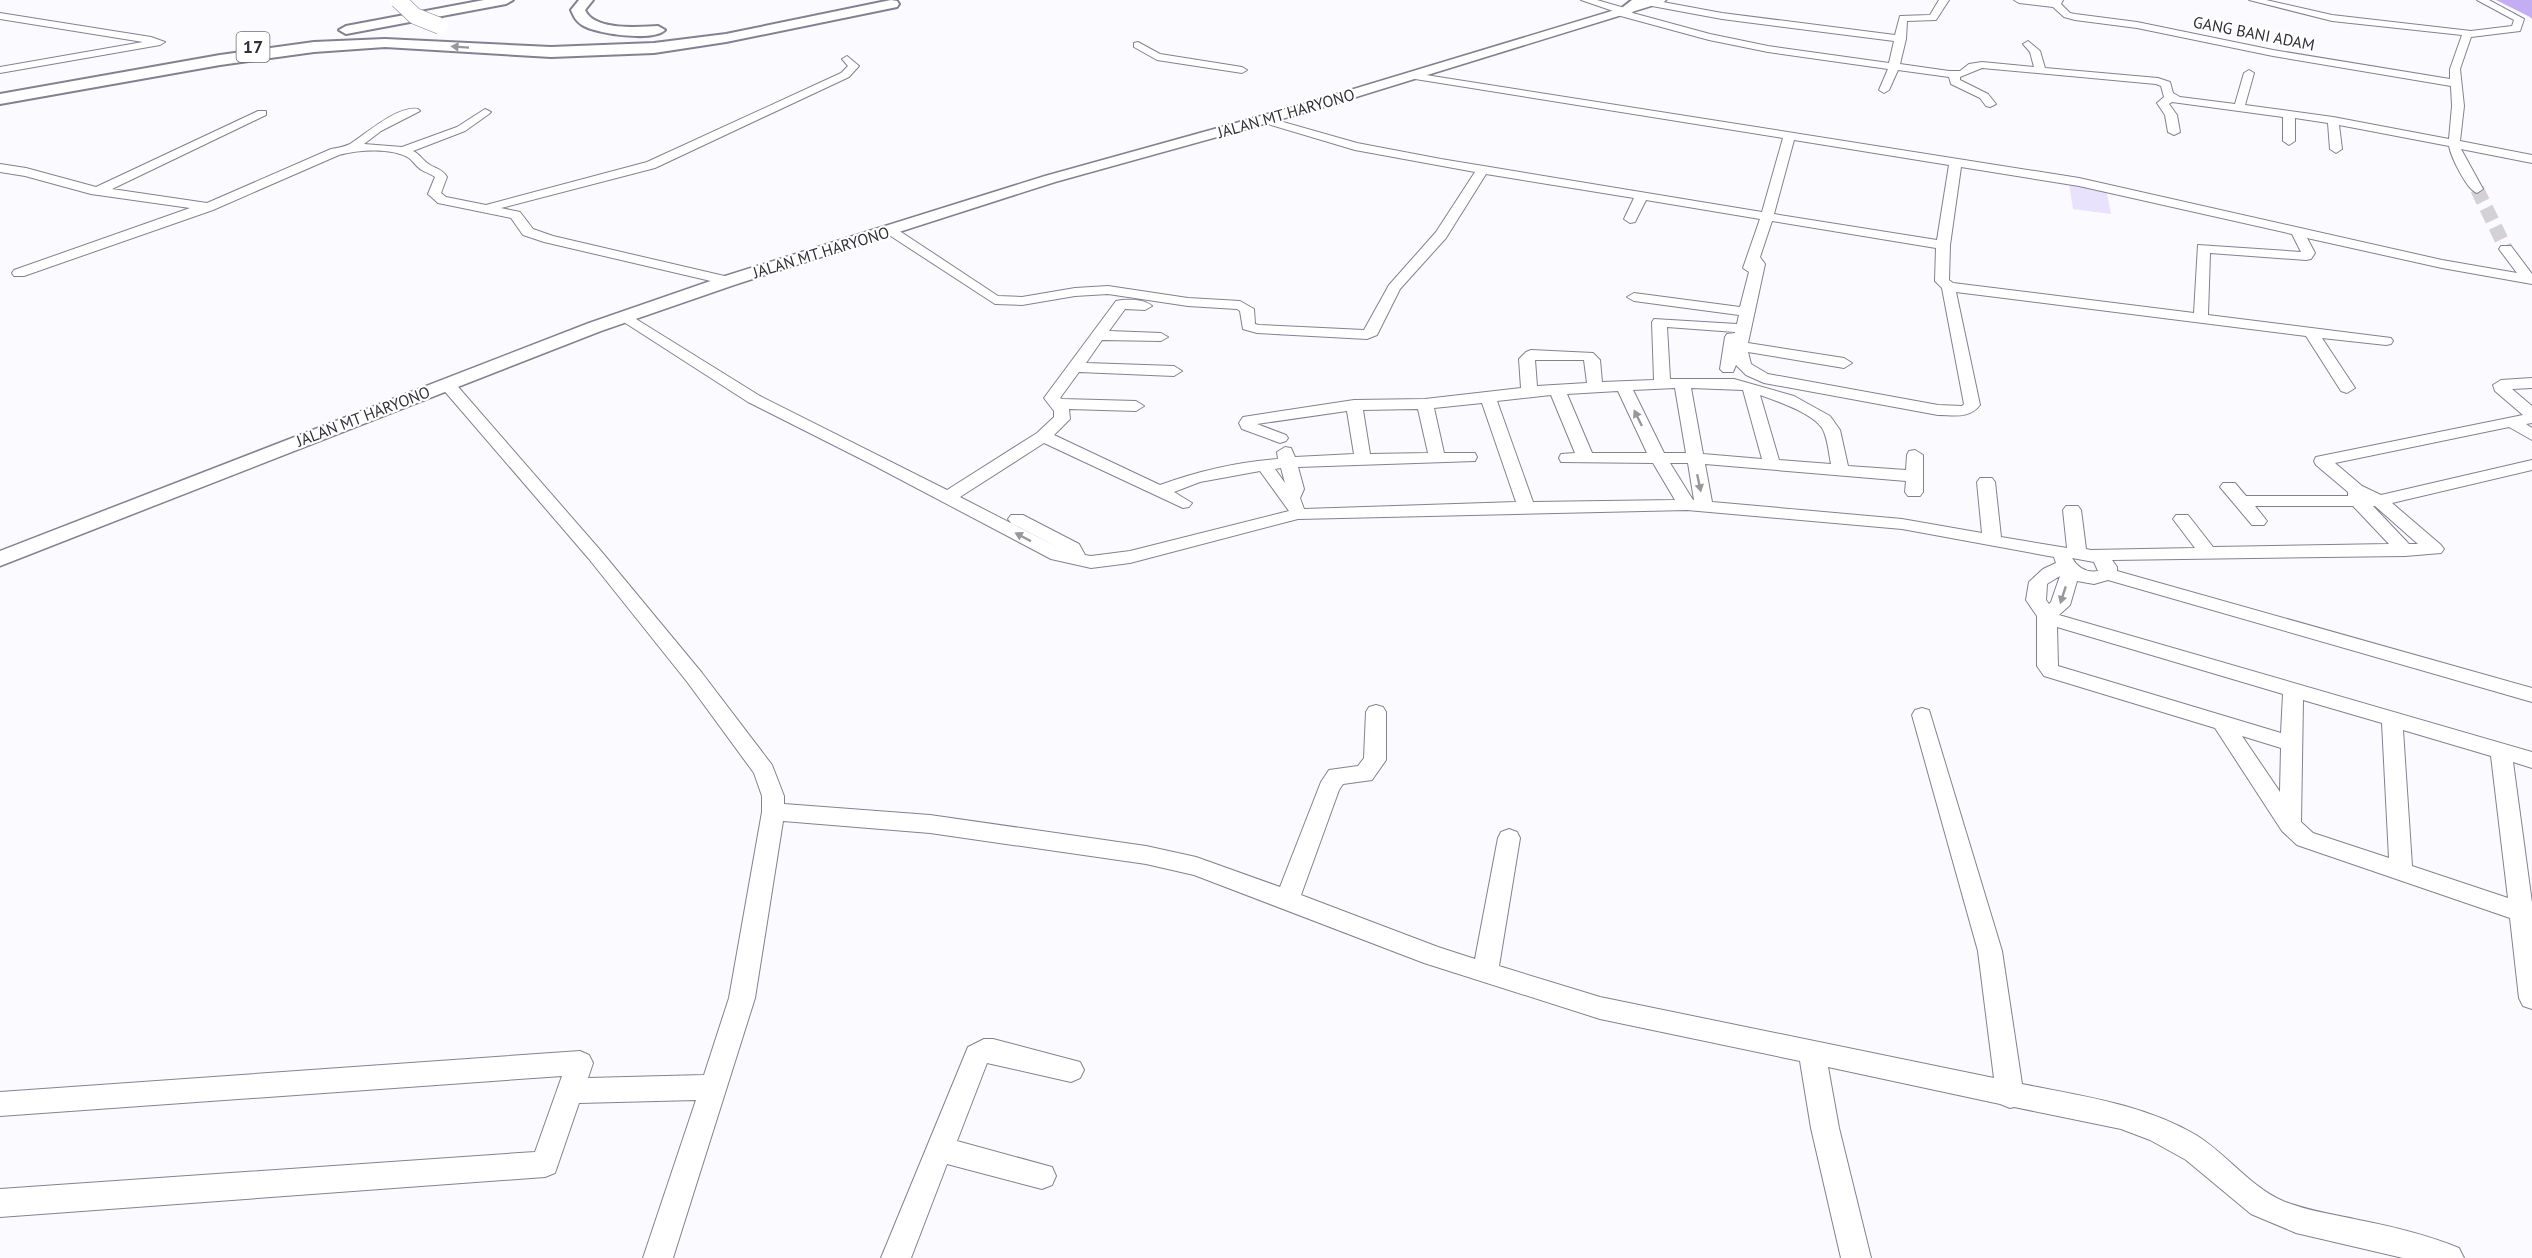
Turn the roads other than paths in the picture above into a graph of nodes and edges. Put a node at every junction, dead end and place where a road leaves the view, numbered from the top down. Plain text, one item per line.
1 (398, 0) edge
2 (411, 0) edge
3 (448, 0) edge
4 (472, 0) edge
5 (506, 0) edge
6 (586, 0) edge
7 (1586, 0) edge
8 (1944, 0) edge
9 (2019, 0) edge
10 (2254, 0) edge
11 (2482, 0) edge
12 (1651, 1) edge
13 (896, 2) edge
14 (2052, 5) edge
15 (841, 9) junction
16 (1623, 12) junction
17 (0, 16) edge
18 (728, 22) dead end
19 (451, 28) junction
20 (672, 29) dead end
21 (2469, 33) junction
22 (521, 36) dead end
23 (258, 39) dead end
24 (1901, 39) junction
25 (2028, 44) dead end
26 (1138, 45) dead end
27 (847, 59) dead end
28 (1894, 66) junction
29 (0, 70) edge
30 (1242, 70) dead end
31 (2040, 70) junction
32 (1954, 74) junction
33 (2249, 74) dead end
34 (1413, 76) junction
35 (2455, 82) junction
36 (0, 88) edge
37 (1884, 90) dead end
38 (0, 97) edge
39 (2171, 98) junction
40 (1990, 104) dead end
41 (2239, 108) junction
42 (414, 111) dead end
43 (485, 112) dead end
44 (262, 113) dead end
45 (2289, 114) junction
46 (1265, 120) junction
47 (2333, 120) junction
48 (2174, 132) dead end
49 (1789, 136) junction
50 (2289, 141) dead end
51 (2454, 143) junction
52 (352, 148) junction
53 (2336, 149) dead end
54 (403, 151) junction
55 (2532, 159) edge
56 (1955, 163) junction
57 (0, 168) edge
58 (1482, 170) junction
59 (26, 172) junction
60 (0, 183) edge
61 (2477, 189) tunnel mouth
62 (98, 191) junction
63 (1641, 197) junction
64 (208, 207) junction
65 (484, 209) junction
66 (1767, 218) junction
67 (1630, 219) dead end
68 (2297, 230) junction
69 (890, 231) junction
70 (1943, 245) junction
71 (2506, 249) tunnel mouth
72 (1753, 257) junction
73 (19, 273) dead end
74 (2530, 279) edge
75 (728, 281) junction
76 (1949, 287) junction
77 (1634, 297) dead end
78 (1177, 307) dead end
79 (1738, 311) junction
80 (631, 314) junction
81 (2201, 319) junction
82 (1733, 328) junction
83 (2312, 333) junction
84 (1099, 335) junction
85 (1161, 337) dead end
86 (2386, 341) dead end
87 (1740, 346) junction
88 (1844, 363) dead end
89 (1076, 367) junction
90 (1728, 369) dead end
91 (1174, 371) dead end
92 (1662, 380) dead end
93 (1682, 383) junction
94 (2532, 383) edge
95 (447, 384) junction
96 (1623, 386) junction
97 (1595, 387) junction
98 (1750, 387) junction
99 (2347, 387) dead end
100 (1557, 389) junction
101 (1530, 391) junction
102 (1488, 398) junction
103 (1058, 404) junction
104 (1425, 404) junction
105 (1354, 405) junction
106 (1136, 406) dead end
107 (1278, 414) junction
108 (2532, 416) edge
109 (2512, 422) junction
110 (2532, 435) edge
111 (1043, 436) junction
112 (1280, 438) junction
113 (1915, 455) dead end
114 (1657, 456) junction
115 (1469, 457) dead end
116 (1585, 457) junction
117 (1437, 458) junction
118 (1567, 458) dead end
119 (1694, 458) junction
120 (1363, 461) junction
121 (1287, 462) junction
122 (1772, 464) junction
123 (1264, 465) junction
124 (2532, 465) edge
125 (1840, 469) junction
126 (1986, 482) dead end
127 (2229, 487) dead end
128 (1159, 491) junction
129 (954, 494) junction
130 (2357, 495) junction
131 (2241, 501) junction
132 (2379, 501) junction
133 (1183, 503) dead end
134 (1295, 506) junction
135 (1696, 506) junction
136 (1526, 507) junction
137 (2072, 510) dead end
138 (2182, 519) dead end
139 (2258, 521) dead end
140 (1992, 541) junction
141 (2404, 550) junction
142 (2209, 554) junction
143 (0, 559) edge
144 (2075, 560) junction
145 (2107, 574) junction
146 (2047, 616) junction
147 (2293, 689) junction
148 (2532, 695) edge
149 (1376, 712) dead end
150 (1922, 715) dead end
151 (2392, 720) junction
152 (2223, 724) junction
153 (2293, 744) junction
154 (2501, 751) junction
155 (2532, 760) edge
156 (773, 812) junction
157 (2290, 825) junction
158 (1509, 838) dead end
159 (2401, 872) junction
160 (1287, 900) junction
161 (2527, 914) edge
162 (1485, 974) junction
163 (2532, 998) edge
164 (1812, 1052) junction
165 (1071, 1070) dead end
166 (714, 1087) junction
167 (570, 1091) junction
168 (2010, 1096) junction
169 (0, 1104) edge
170 (939, 1149) junction
171 (1042, 1176) dead end
172 (0, 1203) edge
173 (658, 1258) edge
174 (897, 1258) edge
175 (1856, 1258) edge
176 (2449, 1258) edge

1 - 19 highway, bridge
2 - 19 highway
3 - 4 highway
5 - 38 highway, 17
6 - 20 highway
7 - 16 street
8 - 24 street
9 - 14 street
10 - 21 street
11 - 21 street
12 - 16 main road, JALAN MT HARYONO
12 - 24 street
13 - 15 highway
13 - 19 highway
13 -> 38 highway
14 - 35 street, GANG BANI ADAM
15 - 18 highway
15 - 22 highway
16 - 28 street
16 - 34 main road, JALAN MT HARYONO
17 - 29 street
21 - 35 street
23 - 36 highway, 17
24 - 28 street
25 - 31 street
26 - 30 street
27 - 65 street
28 - 32 street
28 - 37 street
31 - 32 street
31 - 39 street
32 - 40 street
33 - 41 street
34 - 46 main road, JALAN MT HARYONO
34 - 49 street
35 - 51 street
39 - 41 street
39 - 48 street
41 - 45 street
42 - 52 street
43 - 54 street
44 - 62 street
45 - 47 street
45 - 50 street
46 - 58 street
46 - 69 main road, JALAN MT HARYONO
47 - 51 street
47 - 53 street
49 - 56 street
49 - 66 street
51 - 55 street
51 - 61 street
52 - 54 street
52 - 64 street
54 - 65 street
56 - 68 street
56 - 70 street
57 - 59 street
58 - 63 street
58 - 69 street
59 - 60 street
59 - 62 street
62 - 64 street
63 - 66 street
63 - 67 street
64 - 73 street
65 - 75 street
66 - 70 street
66 - 72 street
68 - 74 street
68 - 81 street
69 - 75 main road, JALAN MT HARYONO
70 - 76 street
71 - 74 street
72 - 79 street
72 - 87 street
75 - 80 main road, JALAN MT HARYONO
76 - 81 street
76 - 87 street
77 - 79 street
78 - 84 street
79 - 82 street
80 - 95 main road, JALAN MT HARYONO
80 - 129 street
81 - 83 street
82 - 90 street
82 - 92 street
83 - 86 street
83 - 99 street
84 - 85 street
84 - 89 street
87 - 88 street
89 - 91 street
89 - 103 street
93 - 96 street
93 - 98 street
93 - 119 street
94 - 108 street
95 - 143 main road, JALAN MT HARYONO
95 - 156 street
96 - 97 street
114 -> 96 street
97 - 100 street
97 - 101 street
98 - 122 street
98 - 125 street
100 - 101 street
100 - 116 street
101 - 102 street
102 - 104 street
102 - 136 street
103 - 106 street
103 - 111 street
104 - 105 street
104 - 117 street
105 - 107 street
105 - 120 street
107 - 112 street
107 - 112 street
108 - 109 street
109 - 110 street
109 - 130 street
111 - 128 street
111 - 129 street
112 - 121 street
113 - 125 street
114 - 116 street
114 - 119 street
114 - 135 street
115 - 117 street
116 - 118 street
117 - 120 street
119 - 122 street
119 -> 135 street
120 - 121 street
121 - 123 street
121 - 134 street
122 - 125 street
123 - 128 street
123 - 134 street
124 - 132 street
126 - 140 street
127 - 131 street
128 - 133 street
129 - 134 street
130 - 131 street
130 - 132 street
130 - 141 street
131 - 139 street
132 - 141 street
134 - 136 street
135 - 136 street
135 - 140 street
137 - 144 street
138 - 142 street
140 - 144 street
141 - 142 street
142 - 144 street
144 - 145 street
144 - 145 street
144 -> 146 street
144 - 146 street
145 - 148 street
146 - 147 street
146 - 152 street
147 - 151 street
147 - 153 street
149 - 160 street
150 - 168 street
151 - 154 street
151 - 159 street
152 - 153 street
152 - 157 street
153 - 157 street
154 - 155 street
154 - 161 street
156 - 160 street
156 - 166 street
157 - 159 street
158 - 162 street
159 - 161 street
160 - 162 street
161 - 163 street
162 - 164 street
164 - 168 street
164 - 175 street
165 - 170 street
166 - 167 street
166 - 173 street
167 - 169 street
167 - 172 street
168 - 176 street
170 - 171 street
170 - 174 street

